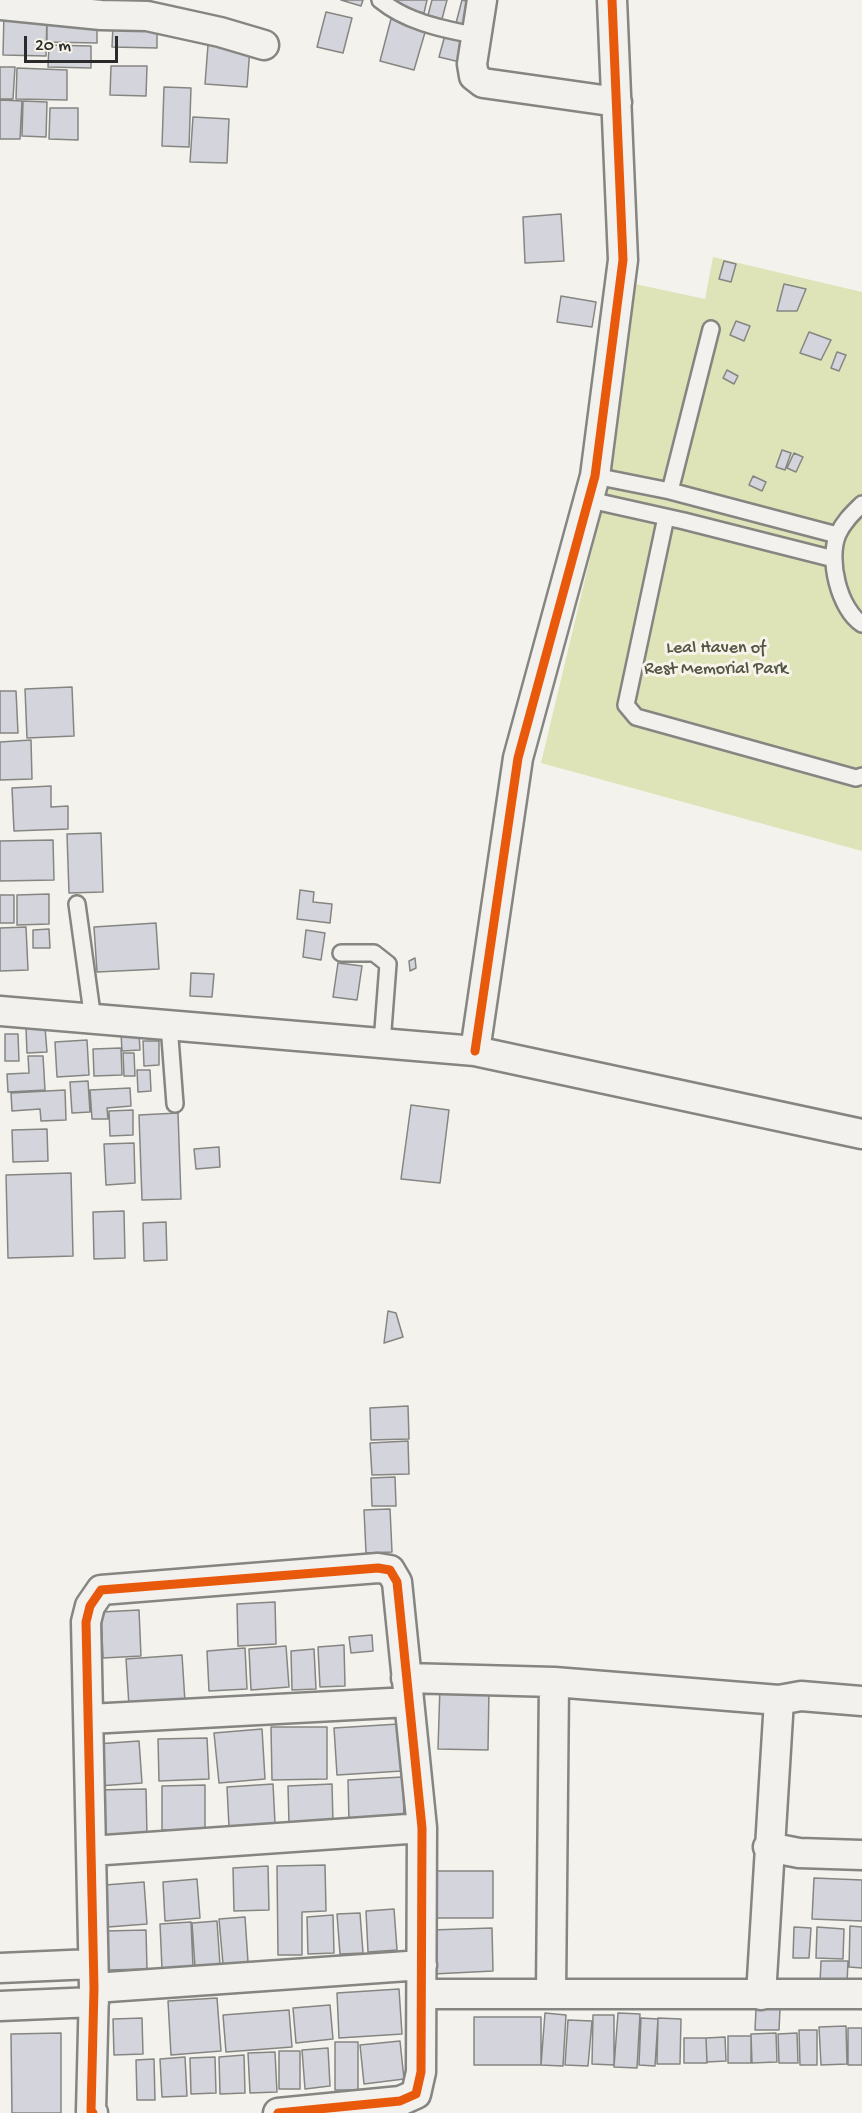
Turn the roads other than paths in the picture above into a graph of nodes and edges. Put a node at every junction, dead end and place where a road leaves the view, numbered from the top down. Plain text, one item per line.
1 (380, 0) edge
2 (482, 0) edge
3 (612, 0) edge
4 (0, 5) edge
5 (149, 8) edge
6 (478, 36) junction
7 (264, 45) dead end
8 (617, 102) junction
9 (711, 329) dead end
10 (593, 488) junction
11 (670, 491) junction
12 (690, 496) junction
13 (862, 504) edge
14 (666, 517) junction
15 (684, 521) junction
16 (837, 535) junction
17 (834, 559) junction
18 (862, 624) edge
19 (862, 776) edge
20 (77, 904) dead end
21 (341, 954) dead end
22 (0, 1011) edge
23 (93, 1020) junction
24 (169, 1025) junction
25 (382, 1043) junction
26 (475, 1051) junction
27 (175, 1104) dead end
28 (862, 1134) edge
29 (554, 1682) junction
30 (408, 1690) junction
31 (778, 1700) junction
32 (862, 1701) edge
33 (89, 1719) junction
34 (422, 1828) junction
35 (768, 1847) junction
36 (91, 1851) junction
37 (862, 1855) edge
38 (422, 1965) junction
39 (0, 1968) edge
40 (93, 1985) junction
41 (422, 1994) junction
42 (551, 1994) junction
43 (862, 1994) edge
44 (761, 1995) junction
45 (0, 2006) edge
46 (93, 2113) edge
47 (278, 2113) edge

1 - 6 lane
2 - 6 street
3 - 8 street
4 - 5 street
5 - 7 street
6 - 8 street
8 - 10 street
9 - 11 lane
10 - 11 lane
10 - 14 lane
10 - 26 street
11 - 12 lane
12 - 15 lane
12 - 16 lane
13 - 16 lane
14 - 15 lane
14 - 19 lane
15 - 17 lane
16 - 17 lane
17 - 18 lane
20 - 23 lane
21 - 25 lane
22 - 23 street
23 - 24 street
24 - 25 street
24 - 27 lane
25 - 26 street
26 - 28 street
29 - 30 street
29 - 31 street
29 - 42 street
30 - 33 street
30 - 33 street
30 - 34 street
31 - 32 street
31 - 35 street
33 - 36 street
34 - 36 street
34 - 38 street
35 - 37 street
35 - 44 street
36 - 40 street
38 - 40 street
38 - 41 street
39 - 40 street
40 - 45 street
40 - 46 street
41 - 42 street
41 - 47 street
42 - 44 street
43 - 44 street

